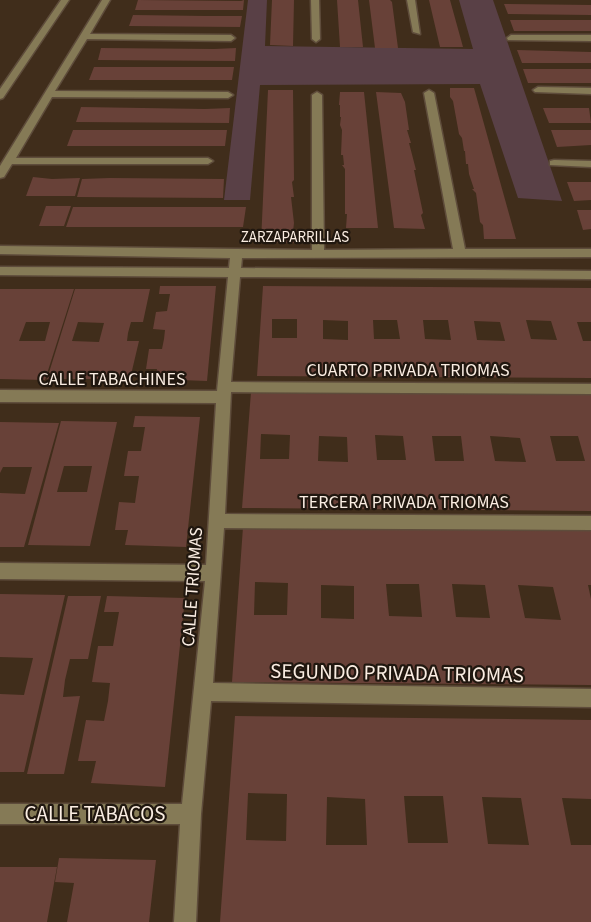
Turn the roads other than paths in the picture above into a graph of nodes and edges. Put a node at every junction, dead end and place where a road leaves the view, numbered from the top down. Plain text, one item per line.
1 (65, 0) edge
2 (106, 0) edge
3 (315, 0) edge
4 (411, 0) edge
5 (417, 32) dead end
6 (84, 36) junction
7 (231, 38) dead end
8 (511, 38) dead end
9 (591, 38) edge
10 (316, 39) dead end
11 (538, 90) dead end
12 (591, 91) edge
13 (429, 93) dead end
14 (49, 94) junction
15 (228, 95) dead end
16 (317, 95) dead end
17 (0, 96) edge
18 (8, 161) junction
19 (208, 161) dead end
20 (554, 164) dead end
21 (591, 164) edge
22 (0, 175) edge
23 (0, 250) edge
24 (591, 253) edge
25 (236, 254) junction
26 (318, 254) junction
27 (460, 254) junction
28 (0, 271) edge
29 (233, 272) junction
30 (591, 275) edge
31 (591, 389) edge
32 (224, 392) junction
33 (0, 396) edge
34 (216, 521) junction
35 (591, 523) edge
36 (0, 571) edge
37 (214, 573) junction
38 (203, 692) junction
39 (591, 699) edge
40 (0, 814) edge
41 (191, 814) junction
42 (185, 922) edge

1 - 17 street
2 - 6 street
3 - 10 street
4 - 5 street
6 - 7 street
6 - 14 street
8 - 9 street
11 - 12 street
13 - 27 street
14 - 15 street
14 - 18 street
16 - 26 street
18 - 19 street
18 - 22 street
20 - 21 street
23 - 25 street, ZARZAPARRILLAS
24 - 27 street, ZARZAPARRILLAS
25 - 26 street, ZARZAPARRILLAS
25 - 29 street, CALLE TRIOMAS
26 - 27 street, ZARZAPARRILLAS
28 - 29 street, ZARZAPARRILLAS
29 - 30 street, ZARZAPARRILLAS
29 - 32 street, CALLE TRIOMAS
31 - 32 street, CUARTO PRIVADA TRIOMAS
32 - 33 street, CALLE TABACHINES
32 - 34 street, CALLE TRIOMAS
34 - 35 street, TERCERA PRIVADA TRIOMAS
34 - 37 street, CALLE TRIOMAS
36 - 37 street
37 - 38 street, CALLE TRIOMAS
38 - 39 street, SEGUNDO PRIVADA TRIOMAS
38 - 41 street, CALLE TRIOMAS
40 - 41 street, CALLE TABACOS
41 - 42 street, CALLE TRIOMAS

